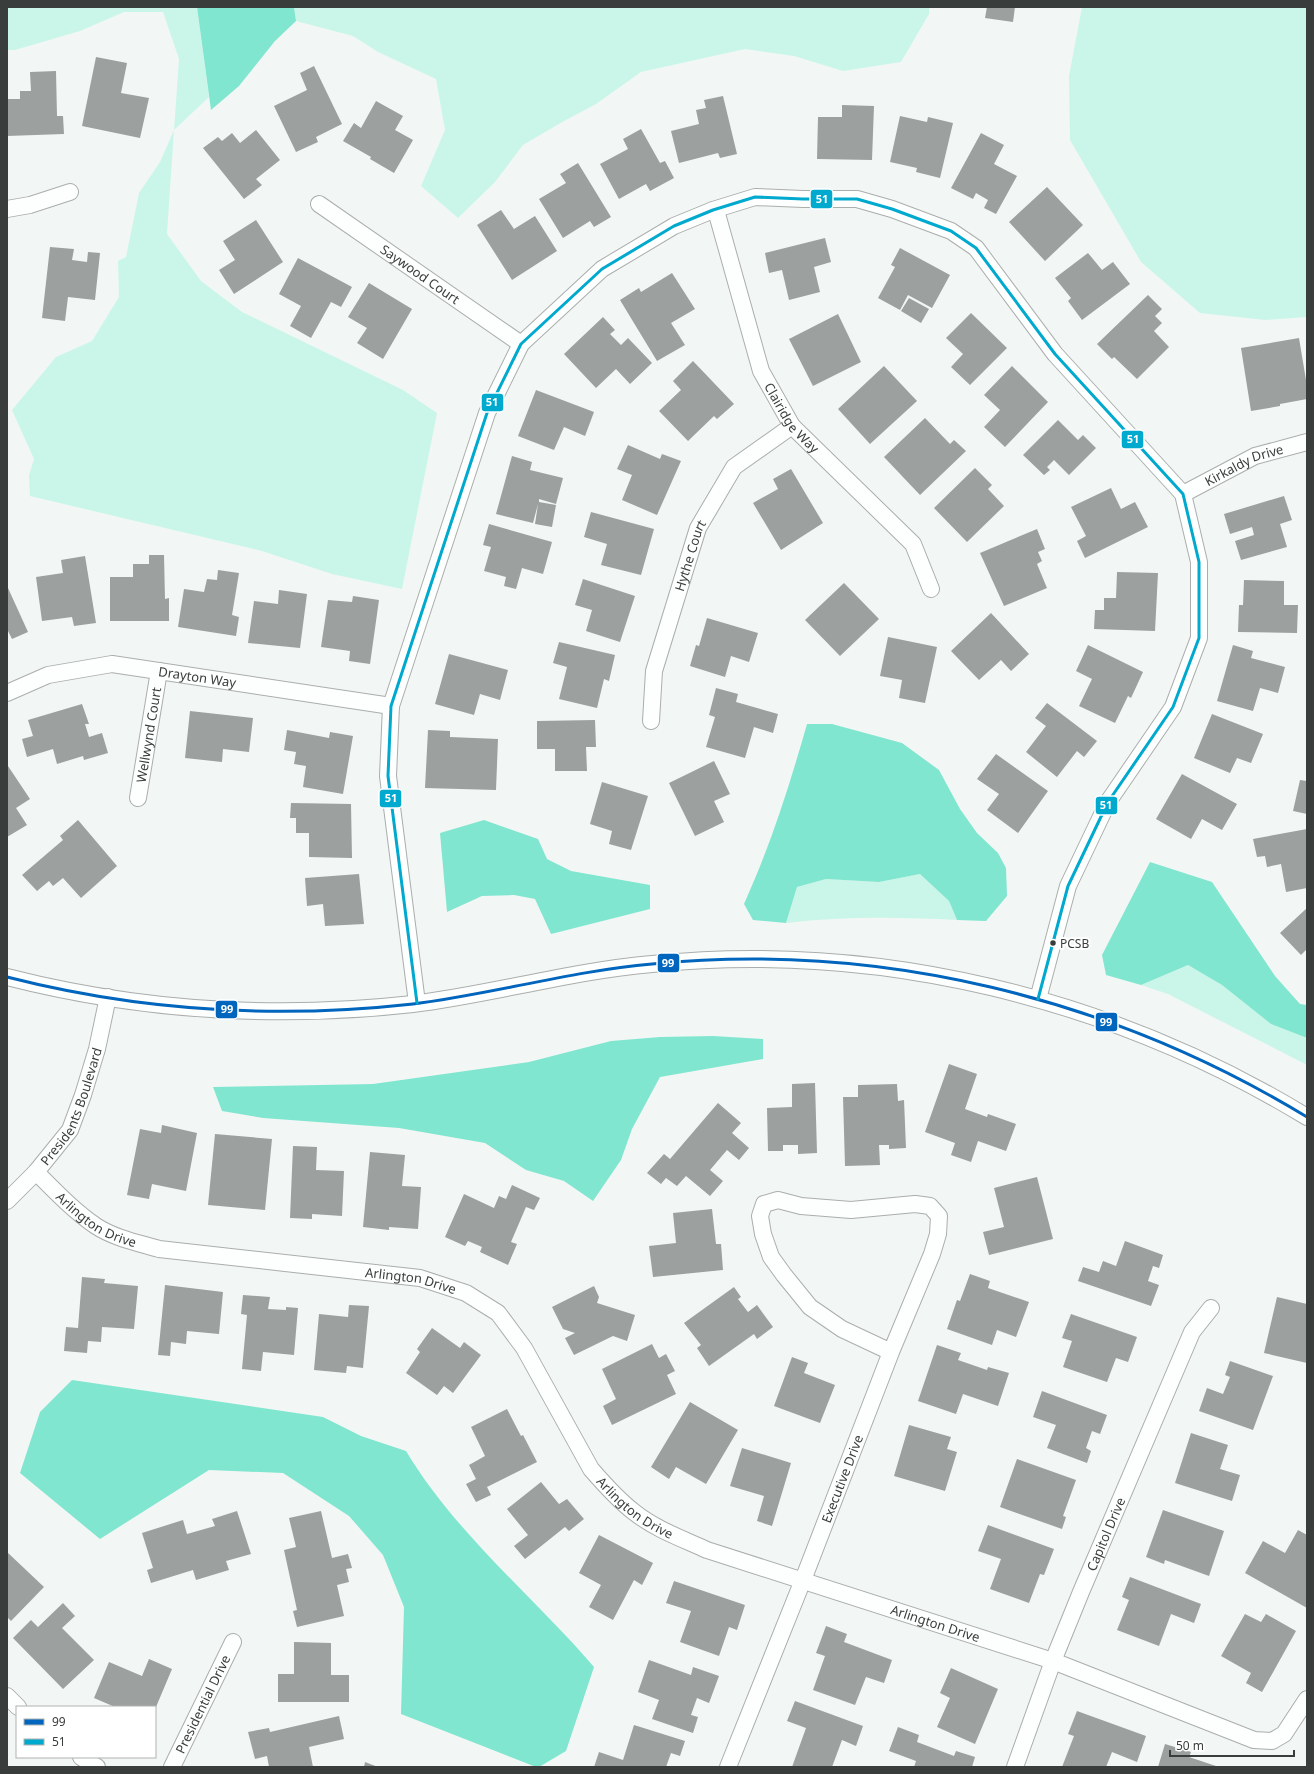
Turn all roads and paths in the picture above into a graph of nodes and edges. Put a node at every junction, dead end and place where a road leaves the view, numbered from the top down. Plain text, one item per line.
1 (70, 192) dead end
2 (320, 204) dead end
3 (7, 209) edge
4 (713, 210) junction
5 (521, 344) junction
6 (792, 426) junction
7 (1307, 442) edge
8 (1183, 494) junction
9 (932, 589) dead end
10 (159, 671) junction
11 (7, 693) edge
12 (391, 706) junction
13 (651, 721) dead end
14 (138, 798) dead end
15 (7, 977) edge
16 (108, 997) junction
17 (1038, 999) junction
18 (417, 1003) junction
19 (1307, 1116) edge
20 (36, 1172) junction
21 (7, 1201) edge
22 (1211, 1308) dead end
23 (891, 1352) junction
24 (803, 1580) junction
25 (233, 1642) dead end
26 (1053, 1661) junction
27 (7, 1696) edge
28 (1307, 1699) edge
29 (17, 1706) edge
30 (83, 1758) edge
31 (97, 1767) edge
32 (172, 1767) edge
33 (728, 1767) edge
34 (1015, 1767) edge

1 - 3 street
2 - 5 street, Saywood Court
4 - 5 street
4 - 6 street, Clairidge Way
4 - 8 street
5 - 12 street
6 - 9 street, Clairidge Way
6 - 13 street, Hythe Court
7 - 8 street, Kirkaldy Drive
8 - 17 street
10 - 11 street, Drayton Way
10 - 12 street, Drayton Way
10 - 14 street, Wellwynd Court
12 - 18 street
15 - 16 street
16 - 18 street
16 - 20 street, Presidents Boulevard
17 - 18 street
17 - 19 street
20 - 21 street, Presidents Boulevard
20 - 24 street, Arlington Drive
22 - 26 street, Capitol Drive
23 - 23 street, Executive Drive
23 - 24 street, Executive Drive
24 - 26 street, Arlington Drive
24 - 33 street, Executive Drive
25 - 32 street, Presidential Drive
26 - 28 street, Arlington Drive
26 - 34 street, Capitol Drive
27 - 29 street
30 - 31 street

